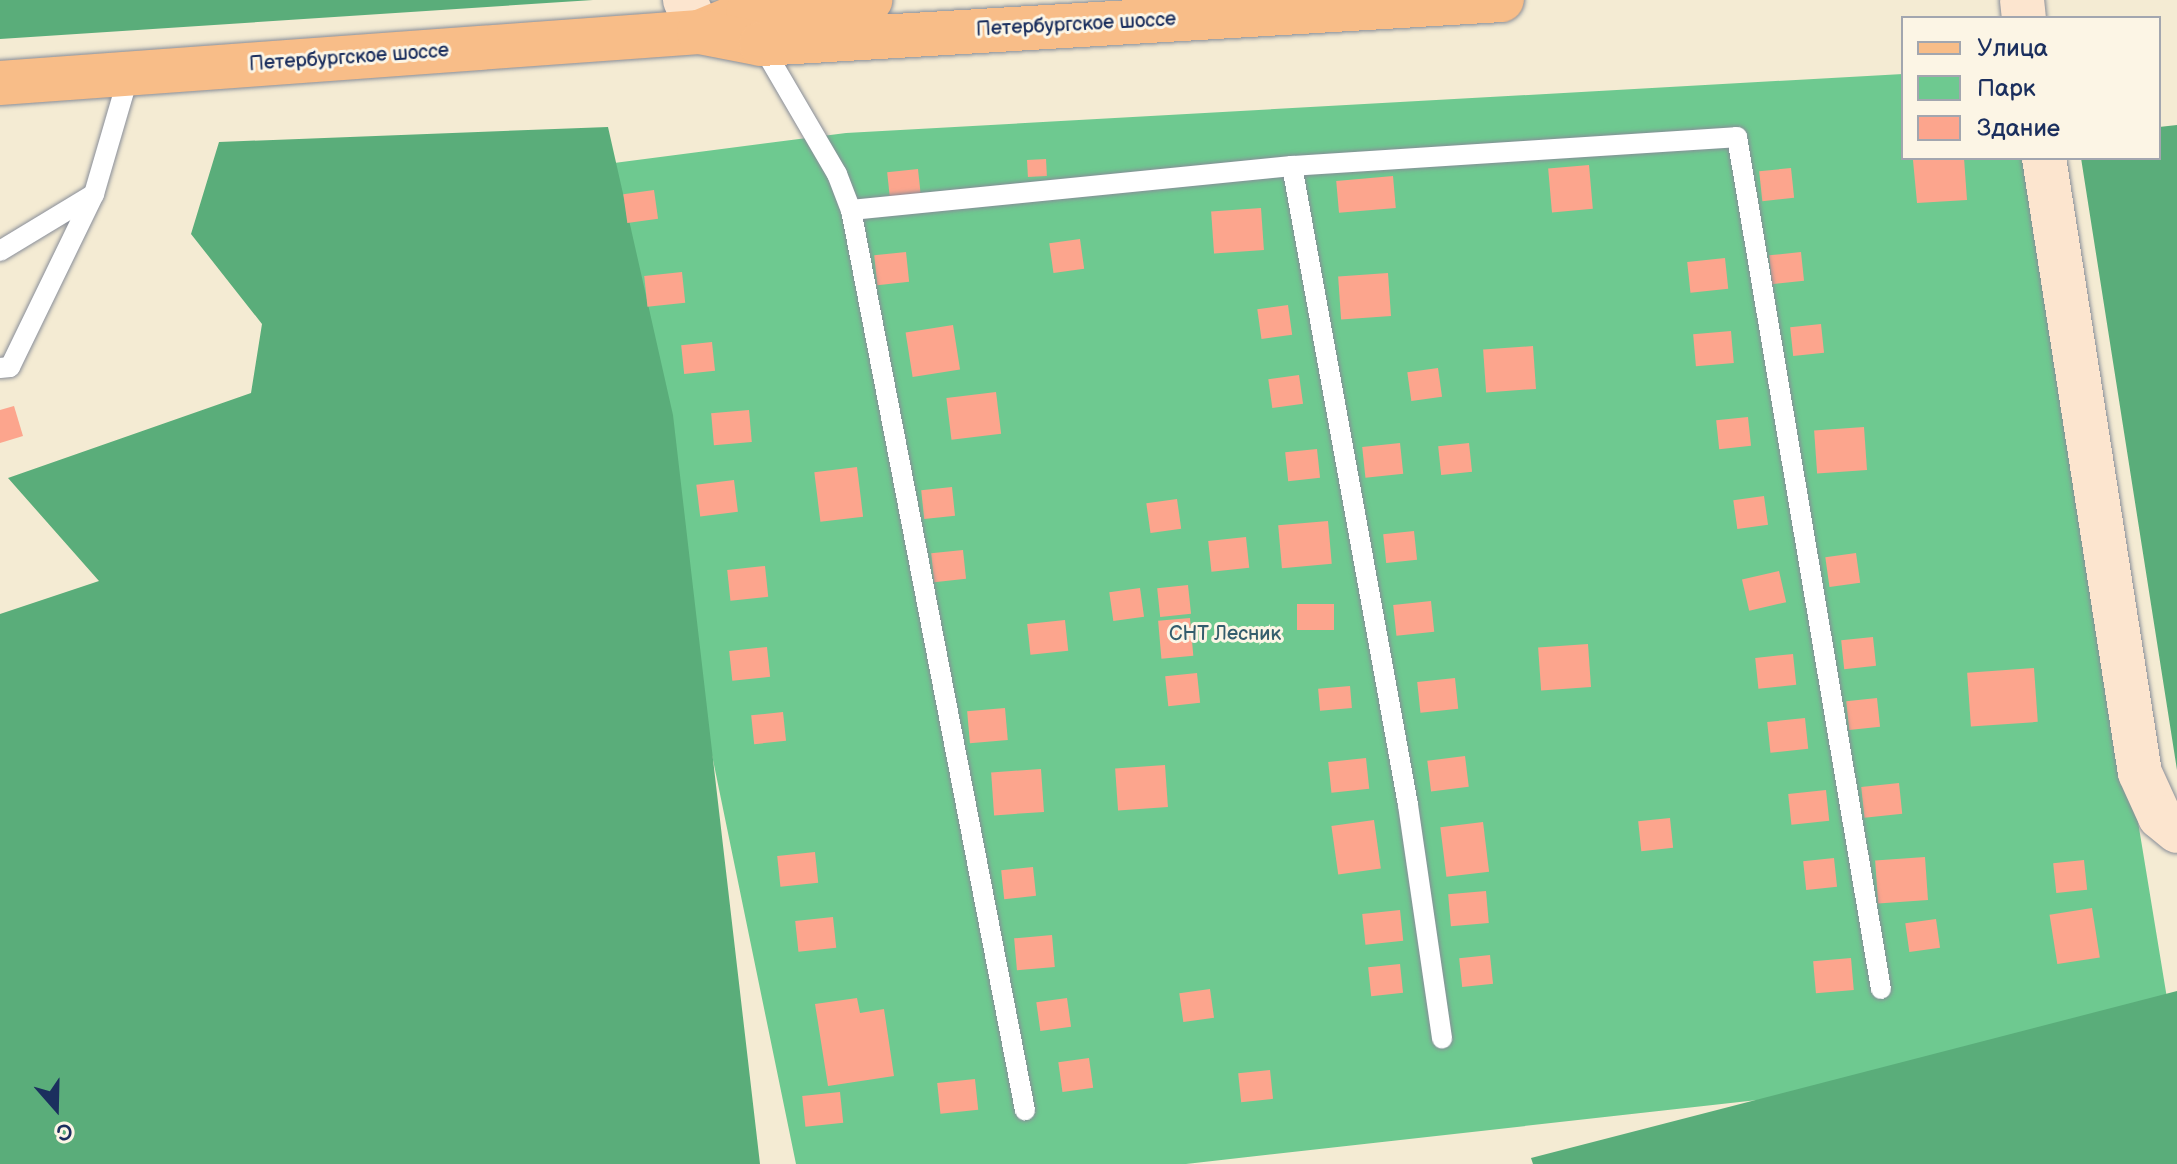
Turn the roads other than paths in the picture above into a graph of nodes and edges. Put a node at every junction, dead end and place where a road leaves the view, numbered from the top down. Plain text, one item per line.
1 (870, 0) edge
2 (1502, 0) edge
3 (692, 16) edge
4 (761, 44) junction
5 (129, 74) junction
6 (0, 83) edge
7 (2044, 160) edge
8 (1292, 166) junction
9 (94, 194) junction
10 (851, 210) junction
11 (0, 251) edge
12 (0, 368) edge
13 (2177, 831) edge
14 (1881, 989) dead end
15 (1442, 1039) dead end
16 (1025, 1110) dead end

1 - 3 main road, Петербургское шоссе
2 - 4 main road, Петербургское шоссе
3 - 4 main road, Петербургское шоссе
3 - 5 main road, Петербургское шоссе
4 - 10 lane
5 - 6 main road, Петербургское шоссе
5 - 9 lane
7 - 13 street
8 - 10 lane
8 - 14 lane
8 - 15 lane
9 - 11 lane
9 - 12 lane
10 - 16 lane

